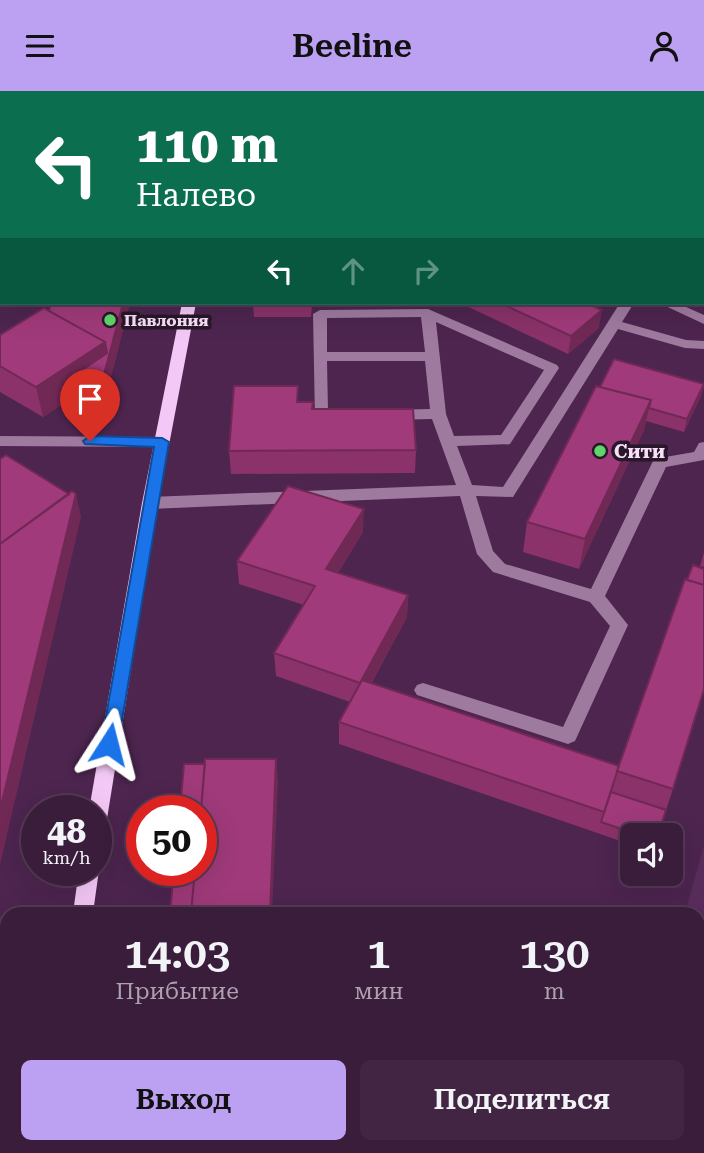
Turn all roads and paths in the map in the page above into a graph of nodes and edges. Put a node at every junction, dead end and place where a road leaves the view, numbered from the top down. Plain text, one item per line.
1 (189, 305) edge
2 (626, 305) edge
3 (670, 305) edge
4 (428, 313) junction
5 (704, 320) edge
6 (615, 324) junction
7 (704, 345) edge
8 (432, 356) junction
9 (320, 358) junction
10 (438, 414) junction
11 (0, 441) edge
12 (448, 441) junction
13 (162, 442) junction
14 (702, 457) edge
15 (466, 490) junction
16 (150, 503) junction
17 (596, 597) junction
18 (423, 690) dead end
19 (101, 795) edge
20 (87, 886) edge
21 (84, 907) edge

1 - 13 main road
2 - 6 street
3 - 5 street
4 - 8 street
4 - 9 street
4 - 12 street
6 - 7 street
6 - 15 street
8 - 9 street
8 - 10 street
9 - 10 street
10 - 12 street
11 - 13 street
12 - 15 street
13 - 16 main road
14 - 17 street
15 - 16 street
15 - 17 street
16 - 19 main road
17 - 18 street
20 - 21 main road

